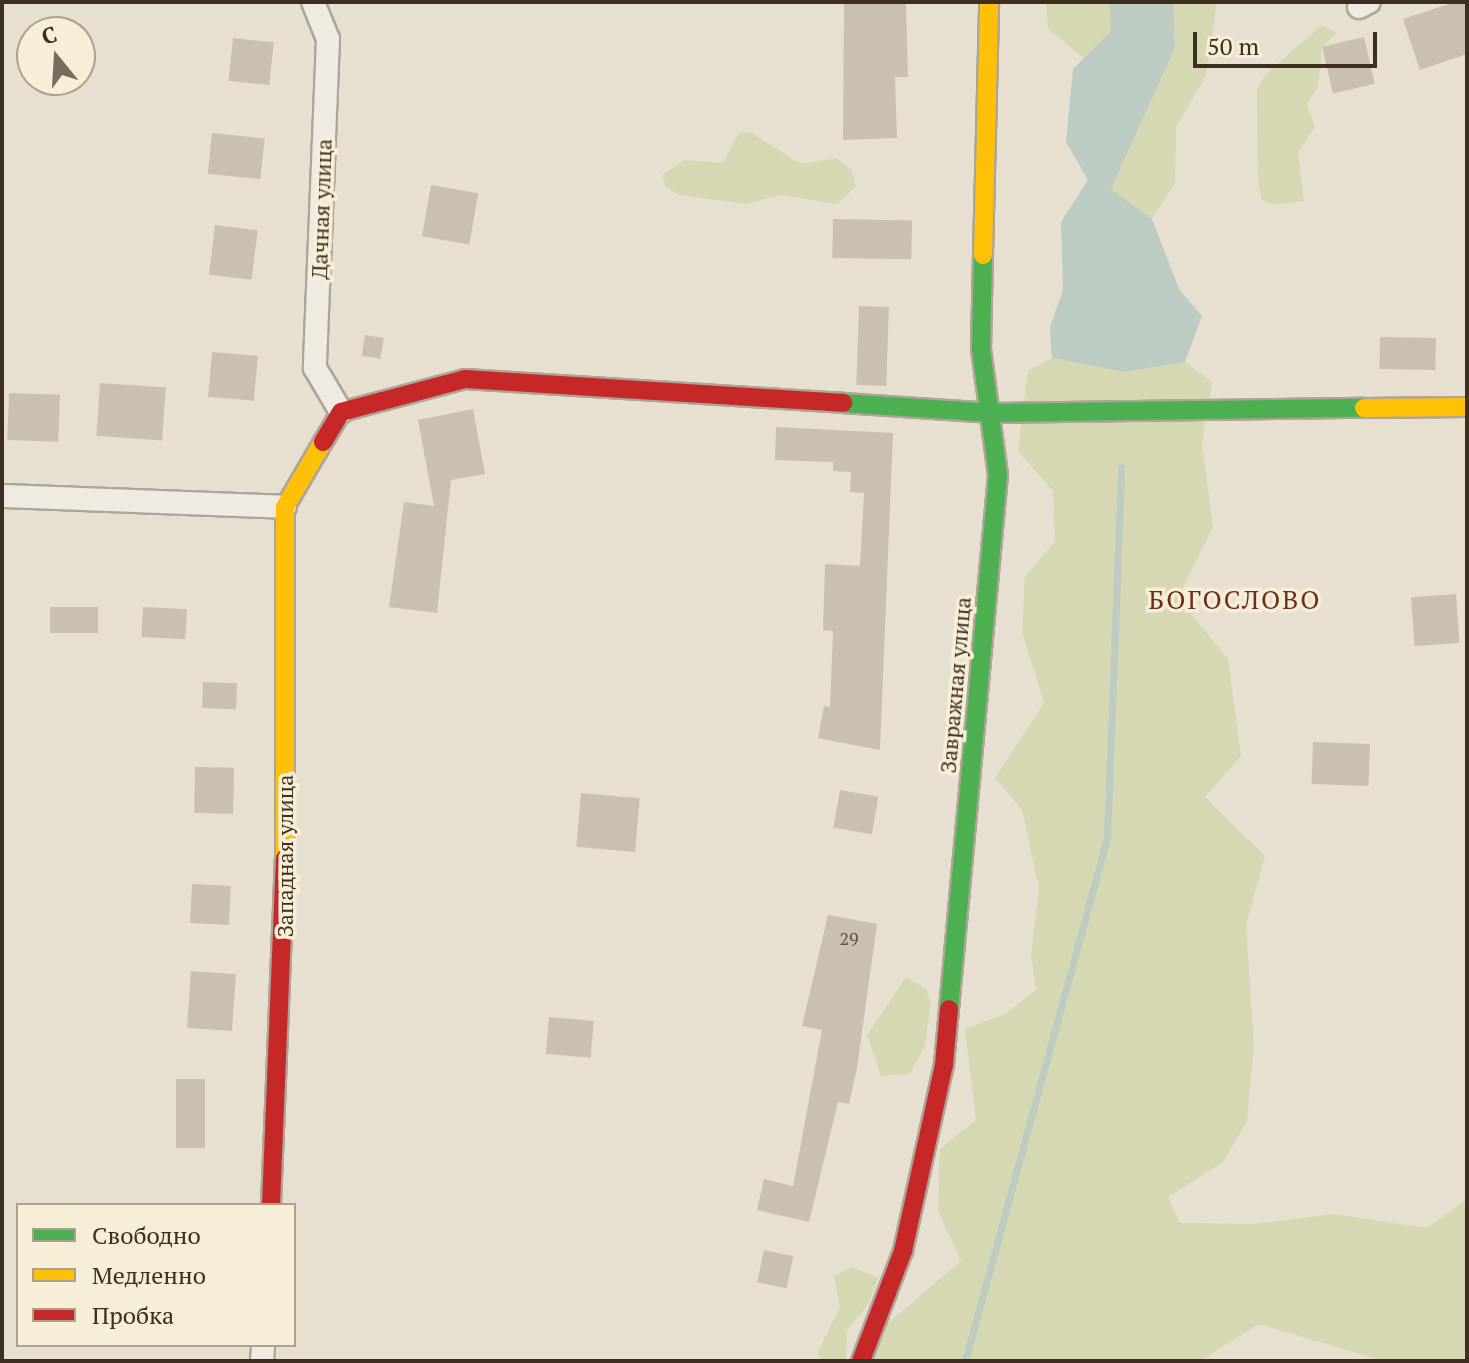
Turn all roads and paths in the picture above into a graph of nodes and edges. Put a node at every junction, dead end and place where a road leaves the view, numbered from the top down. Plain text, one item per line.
1 (313, 2) edge
2 (989, 2) edge
3 (1467, 407) edge
4 (341, 412) junction
5 (993, 413) junction
6 (2, 496) edge
7 (285, 507) junction
8 (271, 1203) edge
9 (861, 1361) edge

1 - 4 street, Дачная улица
2 - 5 street, Завражная улица
3 - 5 street
4 - 5 street
4 - 7 street
5 - 9 street, Завражная улица
6 - 7 street
7 - 8 street, Западная улица

